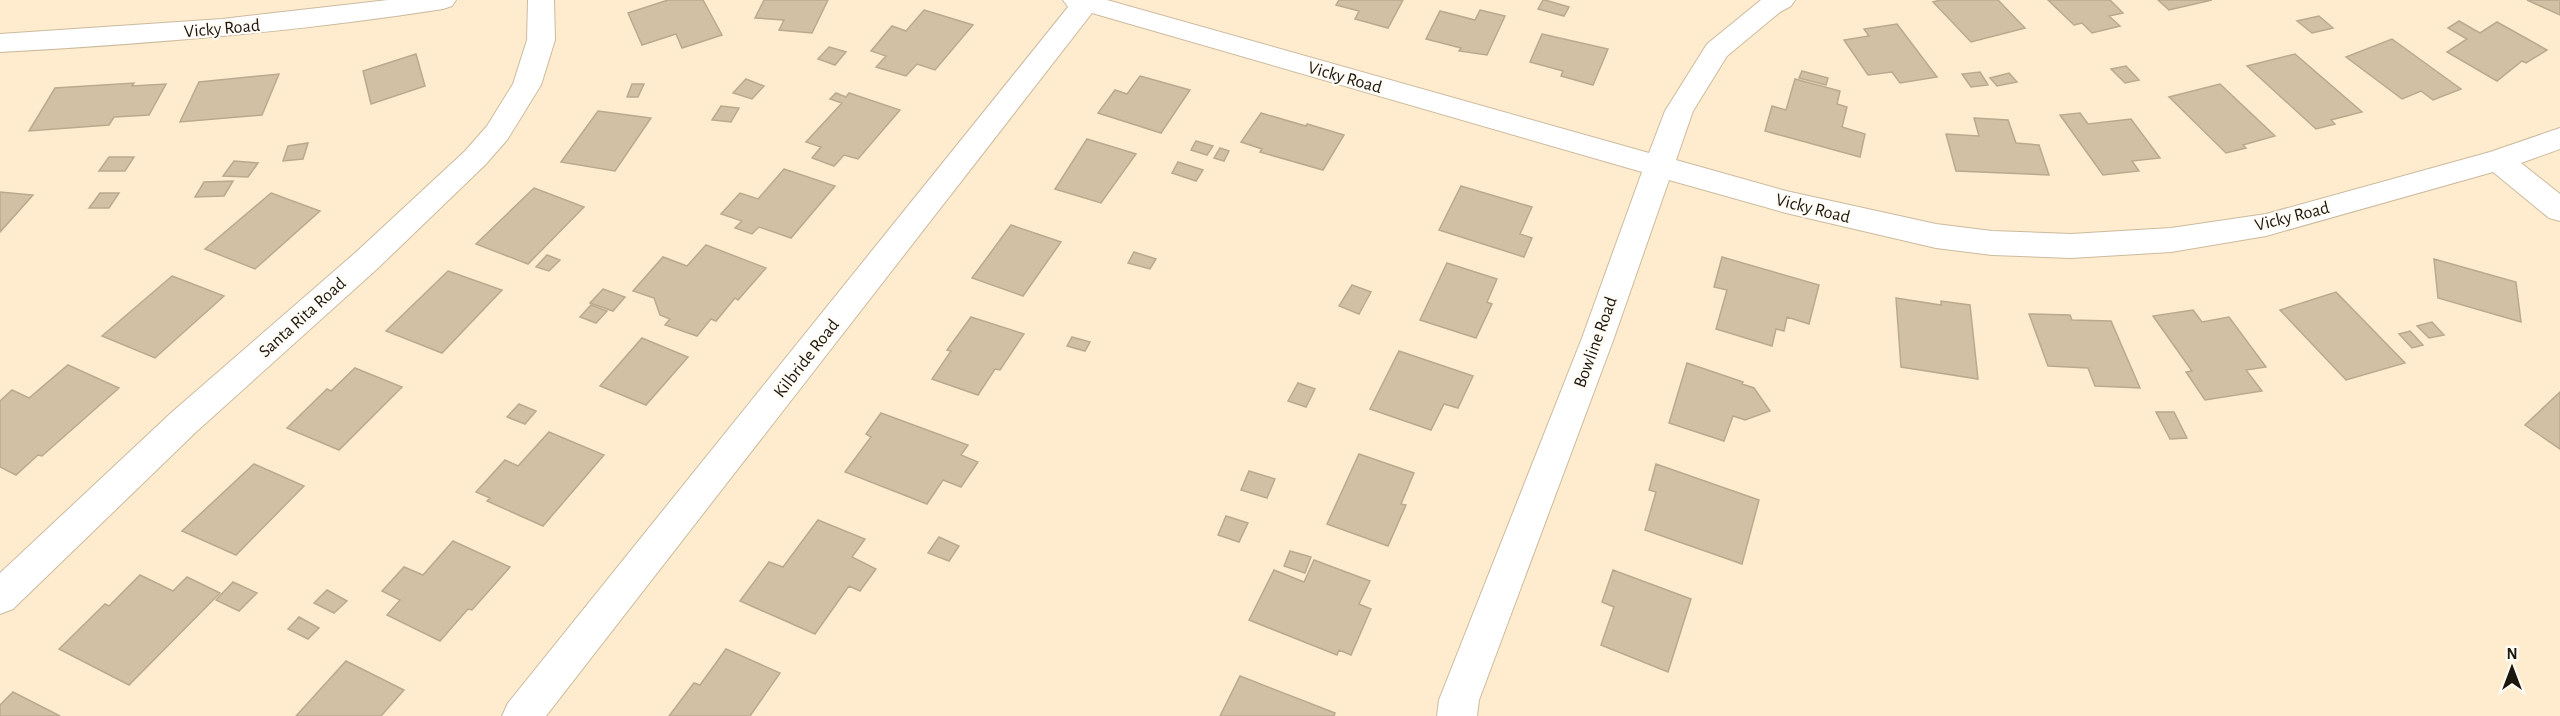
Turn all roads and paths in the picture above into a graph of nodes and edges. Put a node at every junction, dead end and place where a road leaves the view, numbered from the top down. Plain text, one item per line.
1 (443, 0) edge
2 (541, 0) edge
3 (1782, 0) edge
4 (1084, 1) edge
5 (1, 45) edge
6 (2560, 138) edge
7 (2498, 160) junction
8 (1658, 167) junction
9 (2560, 210) edge
10 (0, 597) edge
11 (522, 716) edge
12 (1457, 716) edge

1 - 5 street, Vicky Road
2 - 10 street, Santa Rita Road
3 - 8 street, Bowline Road
4 - 8 street, Vicky Road
4 - 11 street, Kilbride Road
6 - 7 street, Vicky Road
7 - 8 street, Vicky Road
7 - 9 street
8 - 12 street, Bowline Road

